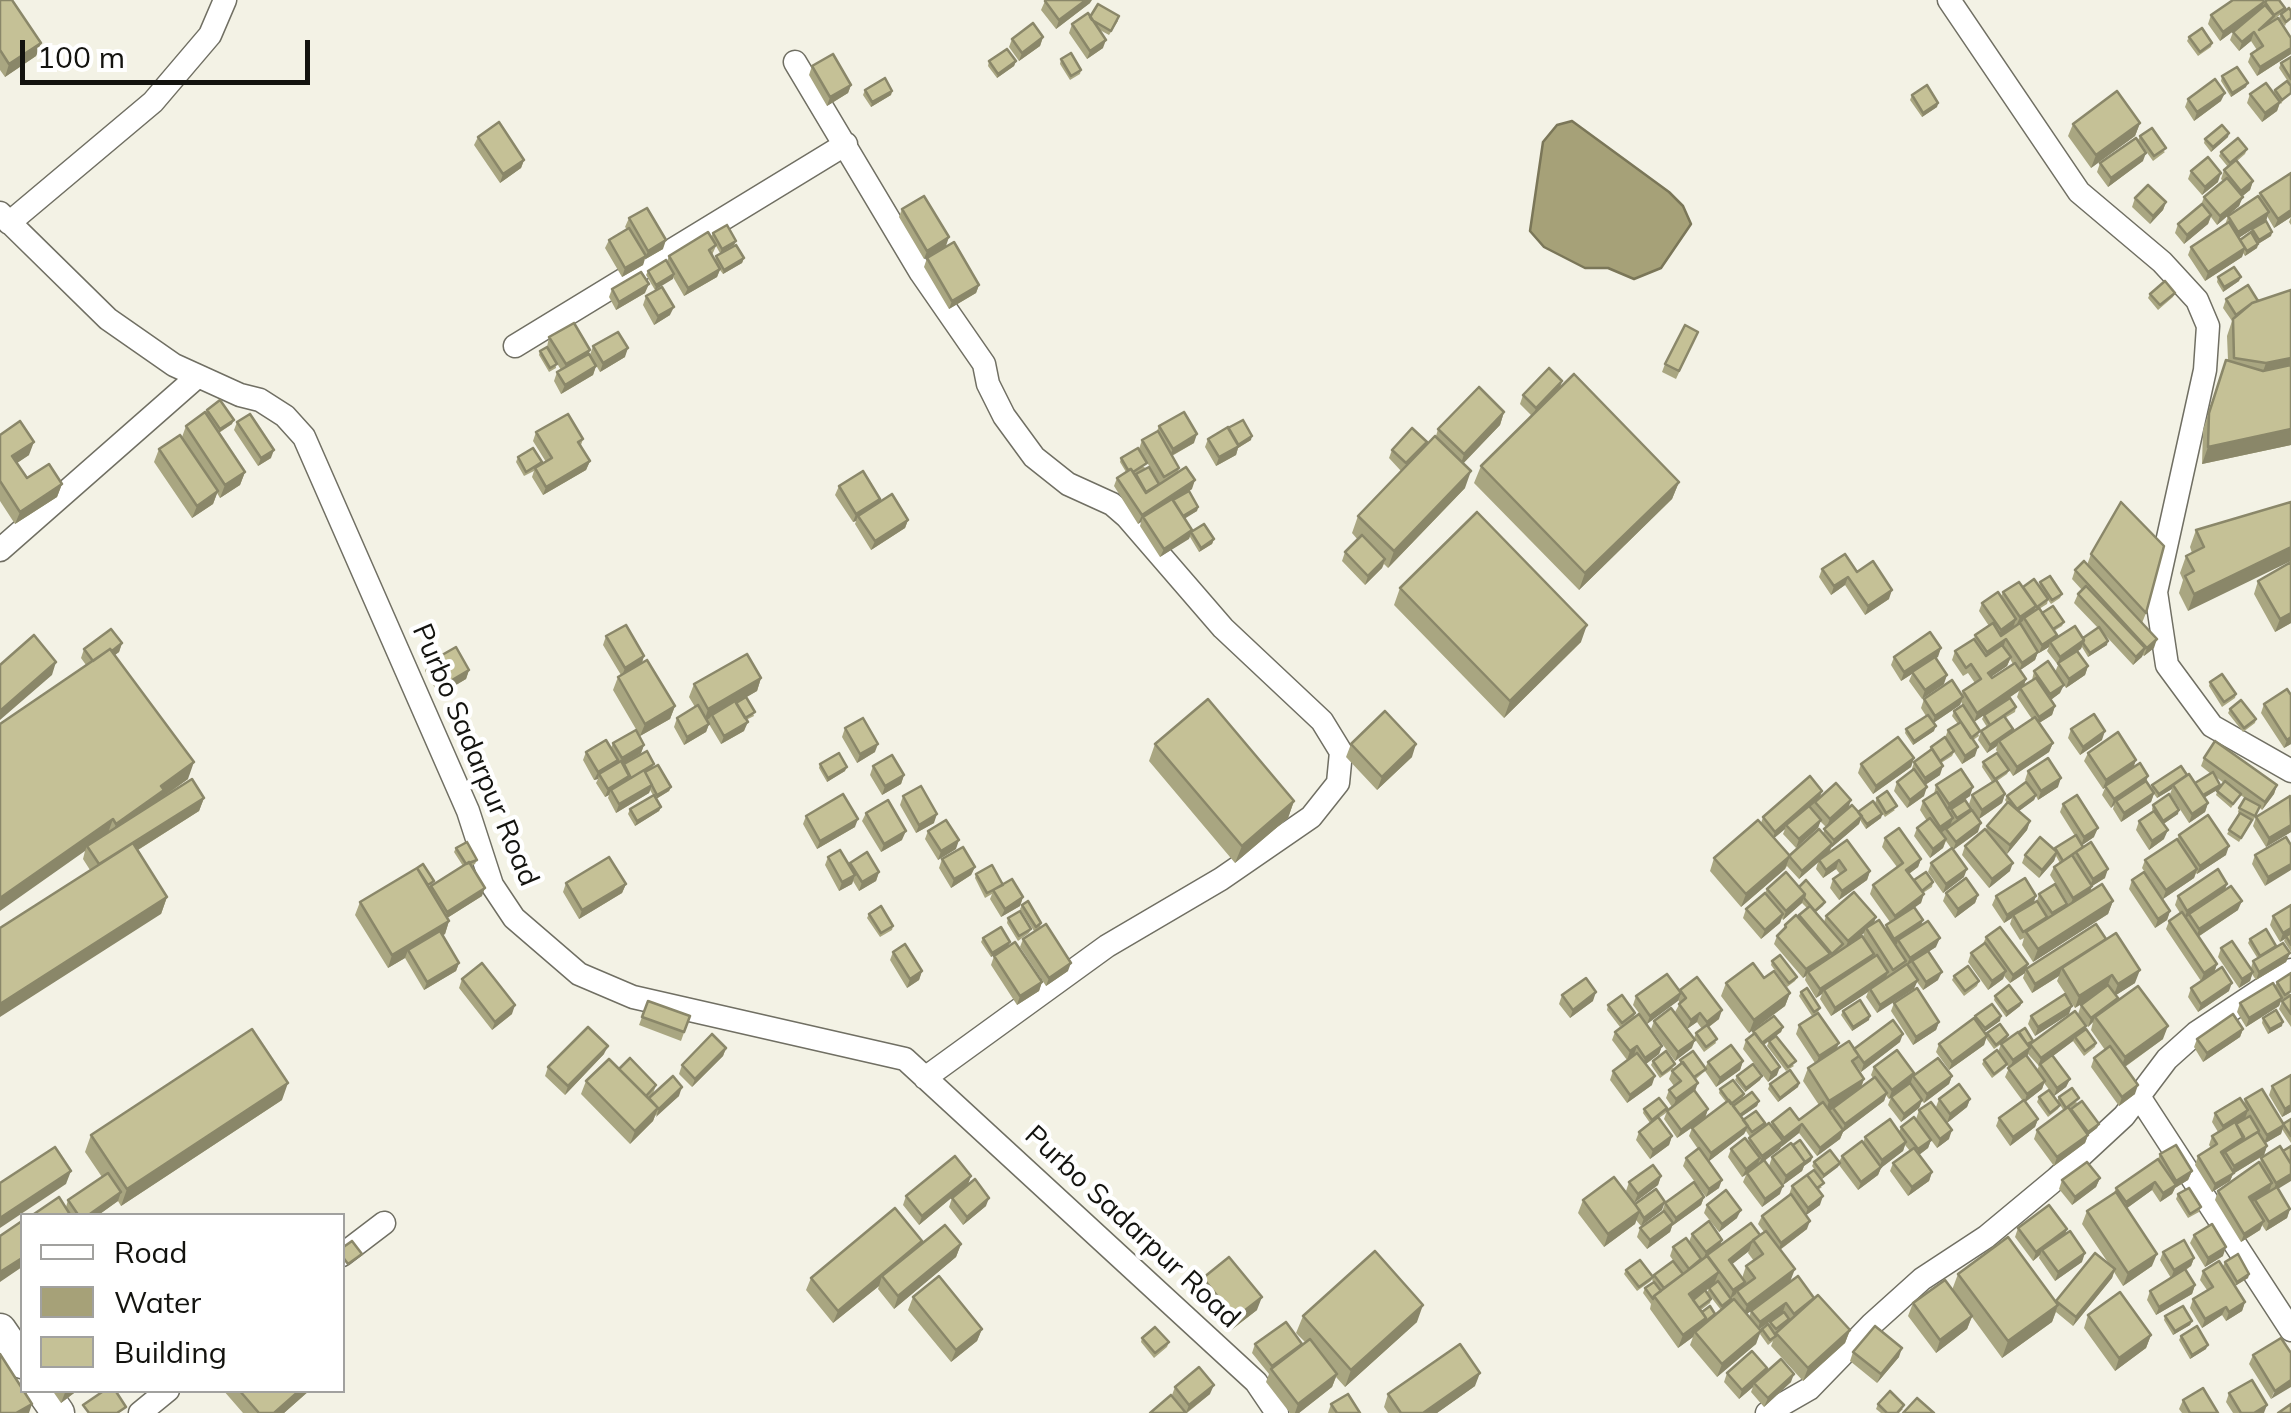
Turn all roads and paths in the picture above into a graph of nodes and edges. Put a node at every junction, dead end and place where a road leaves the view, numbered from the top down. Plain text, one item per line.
1 (225, 0) edge
2 (1948, 0) edge
3 (795, 62) dead end
4 (846, 144) junction
5 (5, 218) edge
6 (515, 346) dead end
7 (198, 376) junction
8 (0, 550) edge
9 (2288, 764) edge
10 (2291, 970) edge
11 (925, 1078) junction
12 (2140, 1098) junction
13 (384, 1223) dead end
14 (345, 1252) edge
15 (0, 1330) edge
16 (2291, 1330) edge
17 (20, 1359) edge
18 (164, 1393) edge
19 (140, 1413) edge
20 (1277, 1413) edge
21 (1767, 1413) edge

1 - 5 street
2 - 9 street
3 - 4 street
4 - 6 street
4 - 11 street
5 - 7 street, Purbo Sadarpur Road
7 - 8 street
7 - 11 street, Purbo Sadarpur Road
10 - 12 street
11 - 20 street, Purbo Sadarpur Road
12 - 16 street
12 - 21 street
13 - 14 street
15 - 17 street
18 - 19 street

